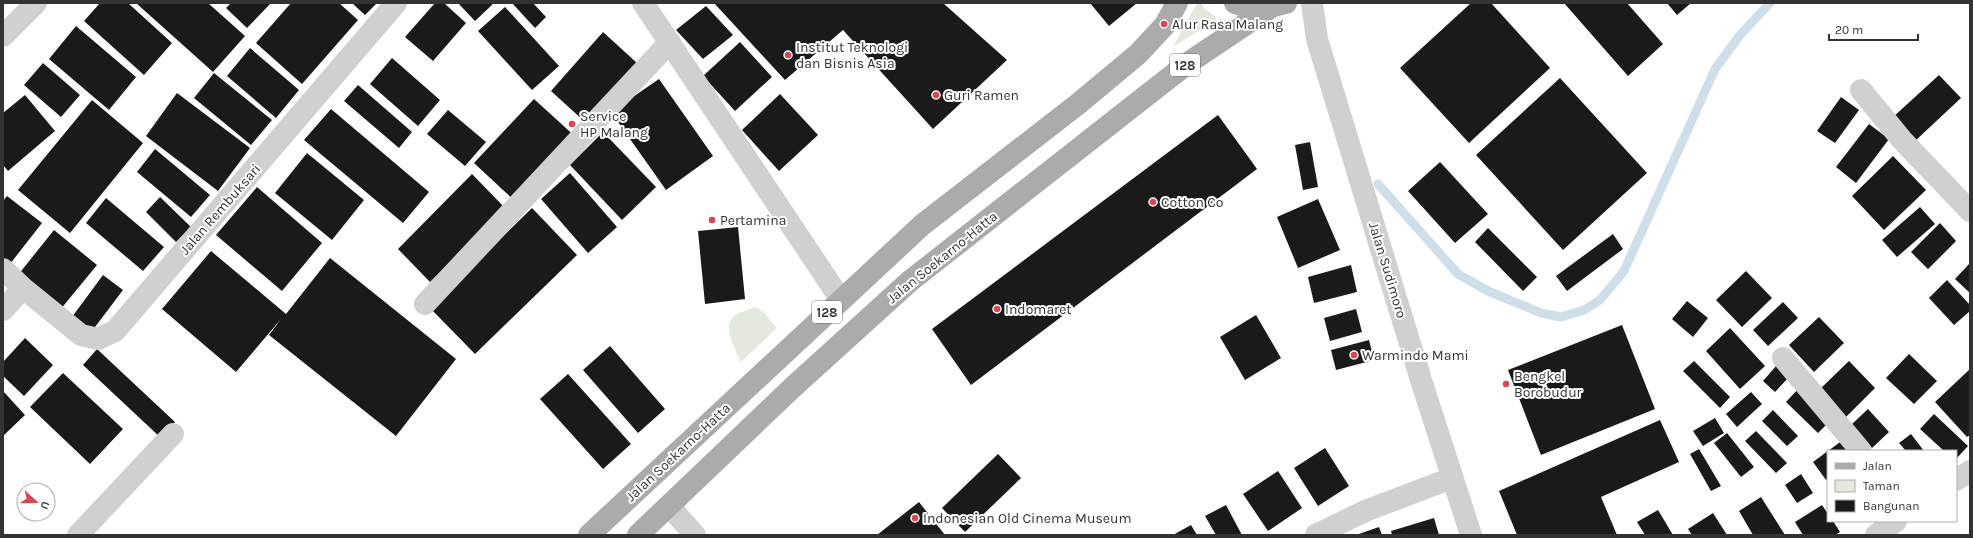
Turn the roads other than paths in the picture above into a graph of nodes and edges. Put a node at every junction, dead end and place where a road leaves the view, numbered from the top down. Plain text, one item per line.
1 (36, 3) edge
2 (396, 3) edge
3 (643, 3) edge
4 (1177, 3) edge
5 (1235, 3) edge
6 (1312, 3) edge
7 (1278, 5) edge
8 (3, 36) edge
9 (670, 42) junction
10 (1861, 90) dead end
11 (1970, 211) edge
12 (3, 270) edge
13 (23, 288) junction
14 (841, 300) junction
15 (425, 304) dead end
16 (3, 310) edge
17 (1783, 358) dead end
18 (173, 434) dead end
19 (1860, 450) edge
20 (1970, 471) edge
21 (1452, 478) junction
22 (1957, 479) edge
23 (669, 506) junction
24 (1895, 522) edge
25 (78, 535) edge
26 (589, 535) edge
27 (638, 535) edge
28 (695, 535) edge
29 (1316, 535) edge
30 (1471, 535) edge
31 (1876, 535) edge

1 - 8 street
2 - 13 street, Jalan Rembuksari
3 - 9 street
4 - 14 main road, Jalan Soekarno-Hatta / 128
5 - 7 main road, Jalan Soekarno-Hatta / 128
6 - 21 street, Jalan Sudimoro
7 - 23 main road, Jalan Soekarno-Hatta / 128
9 - 14 street
9 - 15 street
10 - 11 street
12 - 13 street, Jalan Rembuksari
13 - 16 street
14 - 26 main road, Jalan Soekarno-Hatta / 128
17 - 19 street
18 - 25 street
20 - 22 street
21 - 29 street
21 - 30 street, Jalan Sudimoro
23 - 27 main road, Jalan Soekarno-Hatta / 128
23 - 28 street
24 - 31 street

